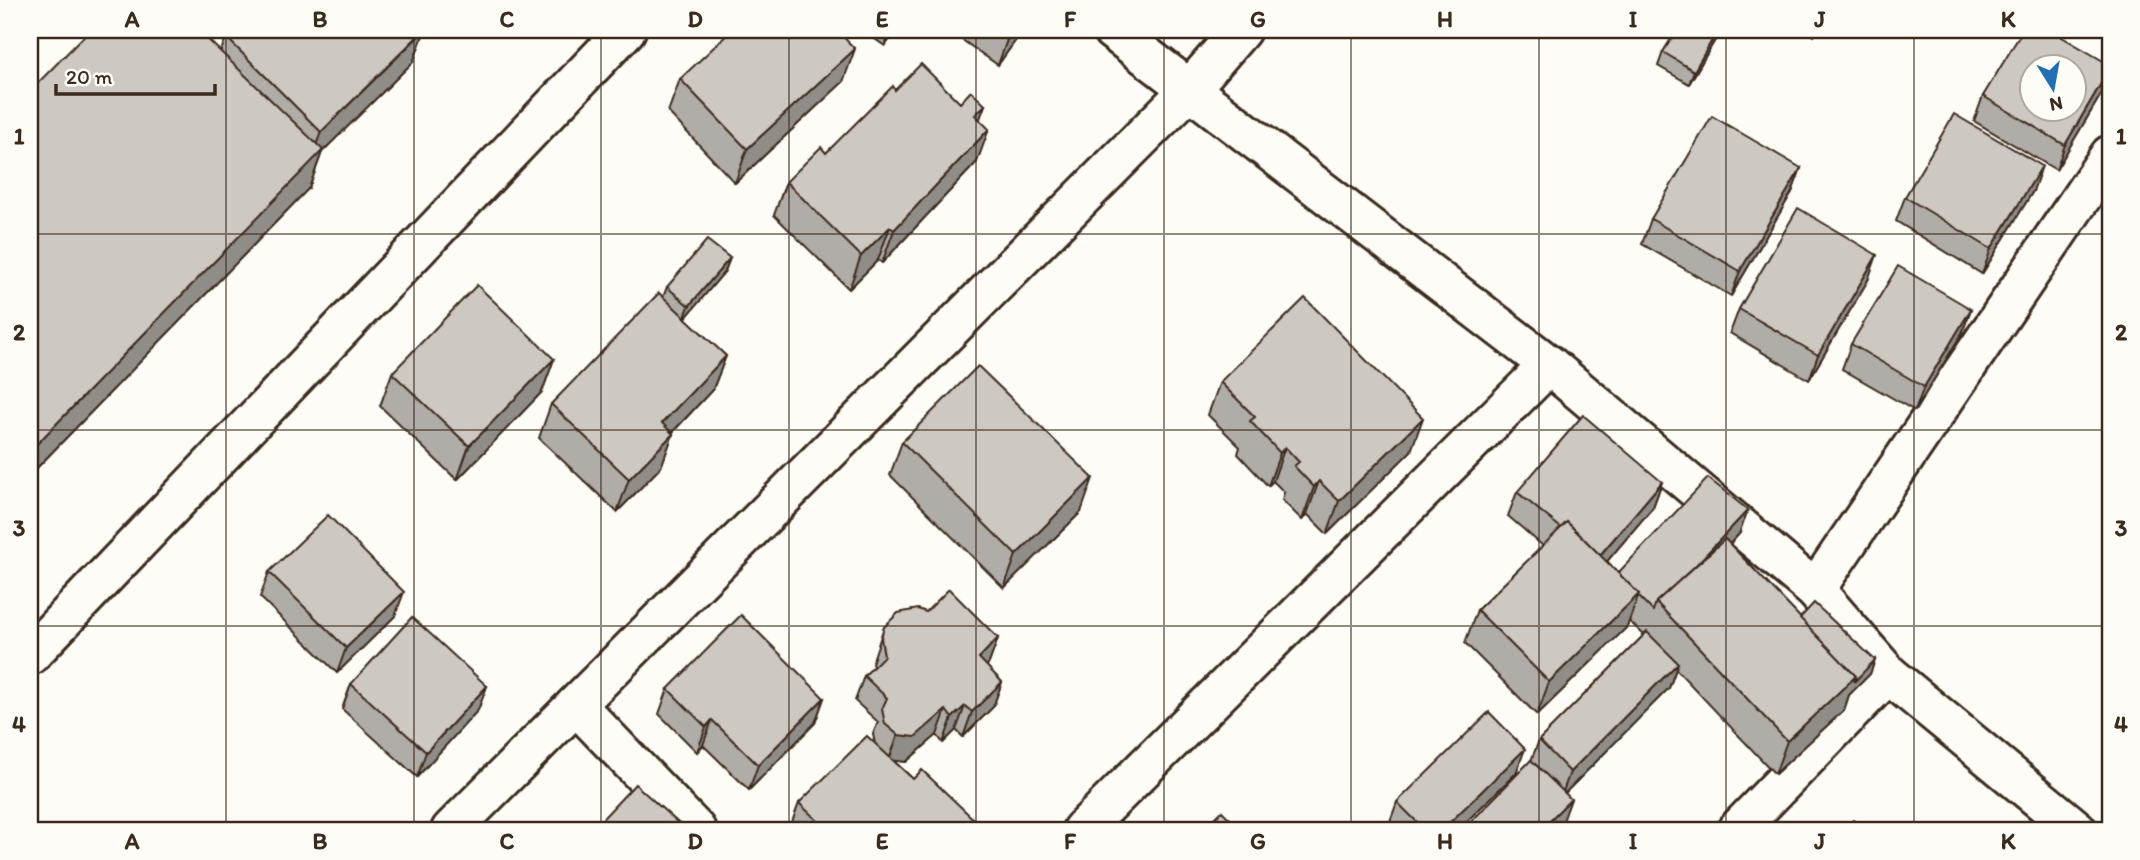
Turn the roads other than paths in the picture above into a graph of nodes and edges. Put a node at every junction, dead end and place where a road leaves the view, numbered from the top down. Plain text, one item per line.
1 (626, 30) edge
2 (1112, 30) edge
3 (1241, 30) edge
4 (1190, 89) junction
5 (2110, 155) edge
6 (1549, 365) junction
7 (1815, 590) junction
8 (30, 655) edge
9 (1888, 674) junction
10 (576, 705) junction
11 (451, 830) edge
12 (696, 830) edge
13 (1082, 830) edge
14 (1737, 830) edge
15 (2077, 830) edge

1 - 8 street
2 - 4 street
3 - 4 street
4 - 6 street
4 - 10 street
5 - 7 street
6 - 7 street
6 - 13 street
7 - 9 street
9 - 14 street
9 - 15 street
10 - 11 street
10 - 12 street

